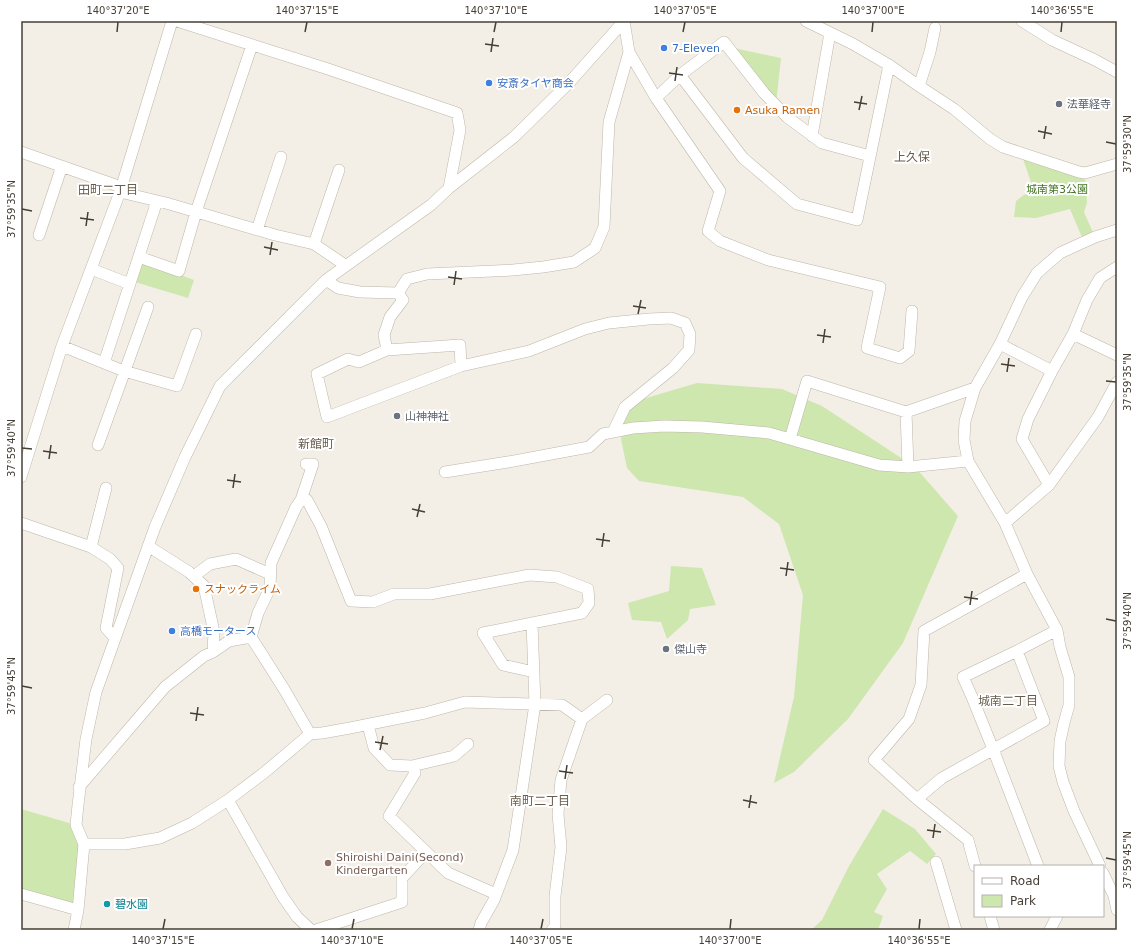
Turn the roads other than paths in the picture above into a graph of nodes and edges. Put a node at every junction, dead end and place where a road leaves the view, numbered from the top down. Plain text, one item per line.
1 (172, 21) edge
2 (177, 21) edge
3 (624, 21) edge
4 (806, 21) edge
5 (1022, 21) edge
6 (935, 28) dead end
7 (830, 32) junction
8 (252, 44) junction
9 (629, 52) junction
10 (889, 65) junction
11 (1117, 72) edge
12 (680, 75) junction
13 (919, 86) junction
14 (656, 98) junction
15 (812, 136) junction
16 (21, 152) edge
17 (870, 156) junction
18 (281, 157) dead end
19 (1117, 164) edge
20 (62, 166) junction
21 (339, 170) dead end
22 (449, 188) junction
23 (120, 189) junction
24 (157, 201) junction
25 (196, 212) junction
26 (257, 230) junction
27 (1117, 230) edge
28 (39, 235) dead end
29 (314, 244) junction
30 (139, 257) junction
31 (345, 265) junction
32 (1117, 267) edge
33 (91, 269) junction
34 (326, 280) junction
35 (130, 284) junction
36 (398, 293) junction
37 (148, 307) dead end
38 (912, 311) dead end
39 (196, 334) dead end
40 (1074, 334) junction
41 (1000, 344) junction
42 (62, 346) junction
43 (387, 350) junction
44 (1117, 355) edge
45 (104, 363) junction
46 (461, 366) junction
47 (124, 371) junction
48 (1052, 371) junction
49 (1117, 382) edge
50 (975, 388) junction
51 (906, 412) junction
52 (613, 432) junction
53 (790, 439) junction
54 (98, 445) dead end
55 (968, 461) junction
56 (306, 464) dead end
57 (908, 466) junction
58 (445, 472) dead end
59 (21, 477) edge
60 (1049, 485) junction
61 (106, 488) dead end
62 (301, 500) junction
63 (21, 523) edge
64 (1005, 523) junction
65 (148, 546) junction
66 (91, 547) junction
67 (270, 574) junction
68 (1027, 574) junction
69 (194, 576) junction
70 (532, 623) junction
71 (1057, 630) junction
72 (251, 637) junction
73 (115, 638) junction
74 (1017, 651) junction
75 (213, 652) junction
76 (534, 672) junction
77 (607, 700) dead end
78 (536, 704) junction
79 (582, 719) junction
80 (368, 725) junction
81 (310, 734) junction
82 (468, 744) dead end
83 (993, 749) junction
84 (412, 766) junction
85 (79, 788) junction
86 (917, 799) junction
87 (228, 800) junction
88 (84, 844) junction
89 (426, 852) junction
90 (936, 862) dead end
91 (975, 865) edge
92 (1038, 865) edge
93 (1100, 865) edge
94 (1104, 875) edge
95 (21, 894) edge
96 (496, 894) junction
97 (78, 910) junction
98 (1117, 910) edge
99 (990, 917) edge
100 (1056, 917) edge
101 (74, 930) edge
102 (311, 930) edge
103 (316, 930) edge
104 (479, 930) edge
105 (552, 930) edge
106 (956, 930) edge
107 (994, 930) edge
108 (1050, 930) edge

1 - 23 street
2 - 8 street
3 - 9 street
3 - 22 street
4 - 7 street
5 - 11 street
6 - 13 street
7 - 10 street
7 - 15 street
8 - 22 street
8 - 25 street
9 - 14 street
9 - 36 street
10 - 13 street
10 - 17 street
12 - 14 street
12 - 15 street
12 - 17 street
13 - 19 street
14 - 38 street
15 - 17 street
16 - 20 street
18 - 26 street
20 - 23 street
20 - 28 street
21 - 29 street
22 - 31 street
23 - 24 street
23 - 33 street
24 - 25 street
24 - 30 street
25 - 26 street
25 - 30 street
26 - 29 street
27 - 41 street
29 - 31 street
30 - 35 street
31 - 34 street
32 - 40 street
33 - 35 street
33 - 42 street
34 - 36 street
34 - 65 street
35 - 45 street
36 - 43 street
37 - 47 street
39 - 47 street
40 - 44 street
40 - 48 street
41 - 48 street
41 - 50 street
42 - 45 street
42 - 59 street
43 - 46 street
43 - 46 street
45 - 47 street
46 - 52 street
47 - 54 street
48 - 60 street
49 - 60 street
50 - 51 street
50 - 55 street
51 - 53 street
51 - 57 street
52 - 53 street
52 - 58 street
53 - 57 street
55 - 57 street
55 - 64 street
56 - 62 street
60 - 64 street
61 - 66 street
62 - 67 street
62 - 70 street
63 - 66 street
64 - 68 street
65 - 69 street
65 - 73 street
66 - 73 street
67 - 69 street
67 - 72 street
68 - 71 street
68 - 86 street
69 - 75 street
70 - 76 street
70 - 76 street
71 - 74 street
71 - 93 street
72 - 75 street
72 - 81 street
73 - 85 street
74 - 83 street
74 - 83 street
75 - 85 street
76 - 78 street
77 - 79 street
78 - 79 street
78 - 80 street
78 - 96 street
79 - 105 street
80 - 81 street
80 - 84 street
81 - 87 street
82 - 84 street
83 - 86 street
83 - 92 street
84 - 89 street
85 - 88 street
86 - 91 street
87 - 88 street
87 - 102 street
88 - 97 street
89 - 96 street
89 - 103 street
90 - 106 street
94 - 98 street
95 - 97 street
96 - 104 street
97 - 101 street
99 - 107 street
100 - 108 street

